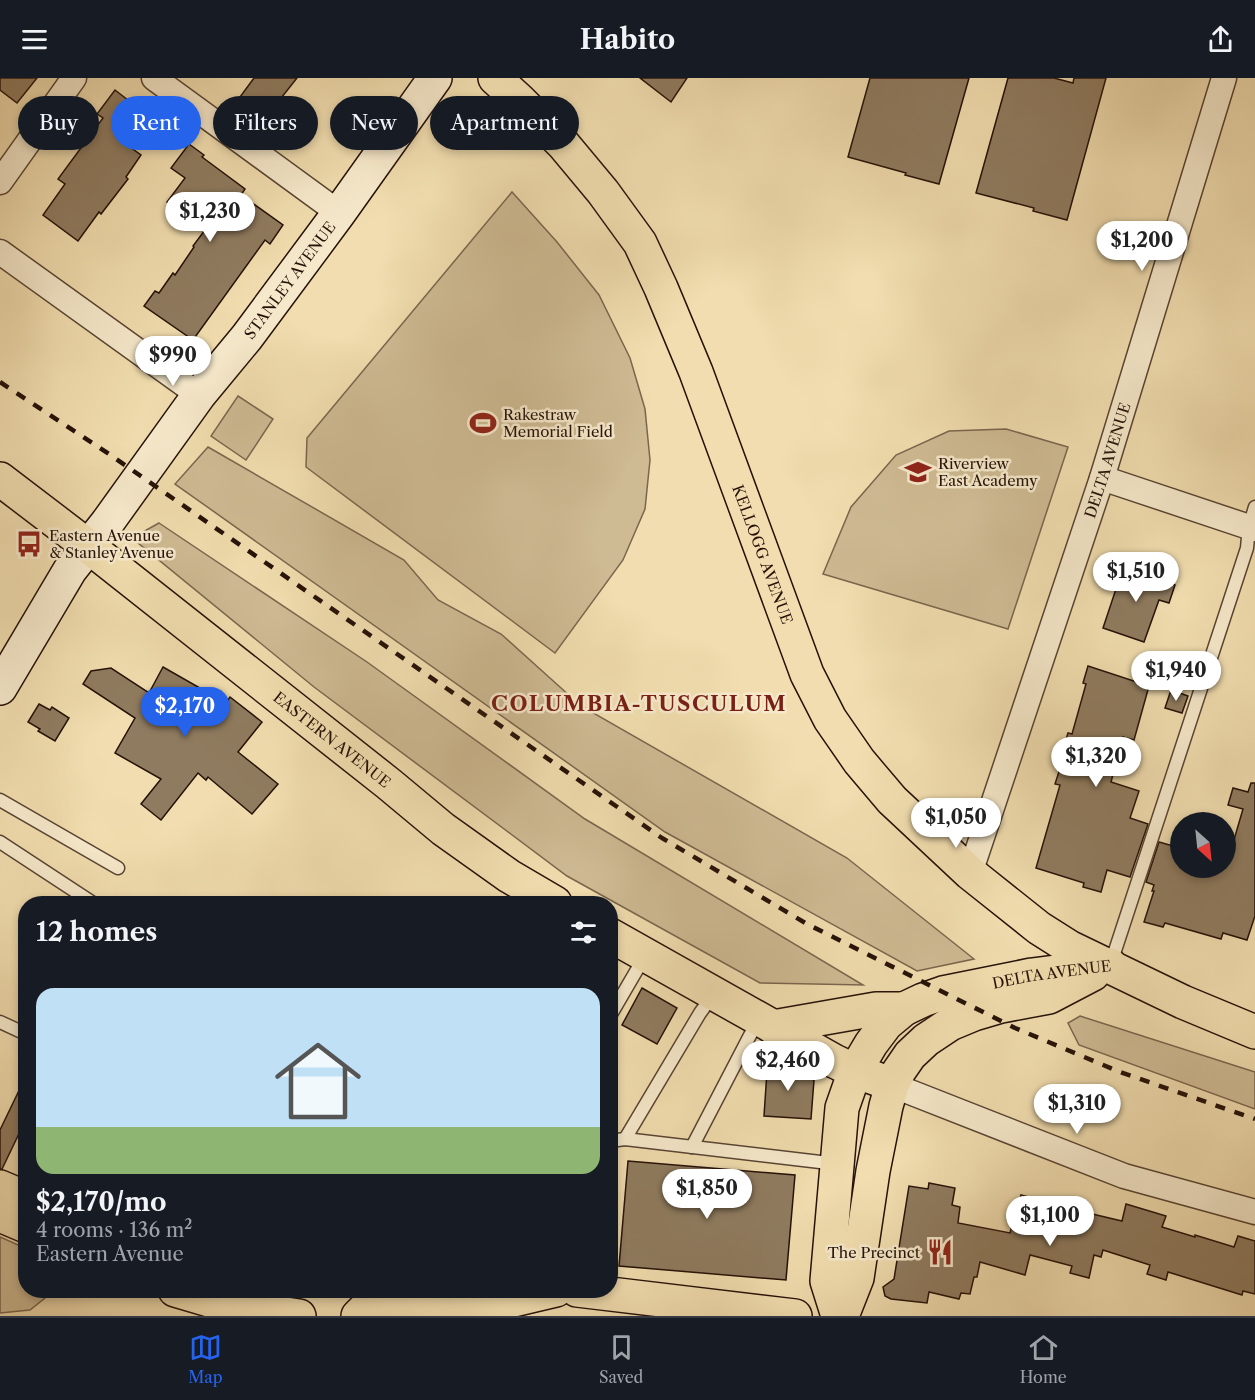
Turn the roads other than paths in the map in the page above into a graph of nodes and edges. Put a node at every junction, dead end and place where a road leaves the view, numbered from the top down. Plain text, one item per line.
1 (154, 78) edge
2 (435, 78) edge
3 (495, 78) edge
4 (1224, 78) edge
5 (70, 79) edge
6 (0, 182) edge
7 (339, 213) junction
8 (0, 252) edge
9 (199, 396) junction
10 (1102, 478) junction
11 (0, 479) edge
12 (1253, 521) edge
13 (89, 547) junction
14 (0, 688) edge
15 (0, 801) edge
16 (0, 842) edge
17 (118, 868) dead end
18 (970, 873) junction
19 (82, 896) edge
20 (543, 896) edge
21 (618, 939) edge
22 (646, 955) junction
23 (1110, 966) junction
24 (714, 994) junction
25 (618, 1002) edge
26 (904, 1009) junction
27 (0, 1022) edge
28 (766, 1023) junction
29 (18, 1030) edge
30 (1255, 1032) edge
31 (855, 1071) junction
32 (892, 1085) junction
33 (625, 1139) junction
34 (618, 1140) edge
35 (692, 1147) junction
36 (838, 1164) junction
37 (0, 1187) edge
38 (18, 1195) edge
39 (1255, 1212) edge
40 (0, 1215) edge
41 (18, 1223) edge
42 (618, 1295) edge
43 (204, 1298) edge
44 (355, 1298) edge
45 (526, 1298) edge
46 (225, 1304) edge
47 (744, 1309) junction
48 (298, 1316) edge
49 (356, 1316) edge
50 (627, 1316) edge
51 (795, 1316) edge
52 (840, 1316) edge

1 - 7 street
2 - 7 street, STANLEY AVENUE
3 - 18 main road, KELLOGG AVENUE
4 - 10 street, DELTA AVENUE
5 - 6 street
7 - 9 street, STANLEY AVENUE
8 - 9 street
9 - 13 street, STANLEY AVENUE
10 - 12 street
10 - 18 street, DELTA AVENUE
11 - 13 main road, EASTERN AVENUE
12 - 23 lane
13 - 14 street, STANLEY AVENUE
13 - 20 main road, EASTERN AVENUE
15 - 17 lane
16 - 19 lane
18 - 23 main road, KELLOGG AVENUE
21 - 22 main road
22 - 24 main road
22 - 25 lane
23 - 26 main road, DELTA AVENUE
23 - 30 main road, KELLOGG AVENUE
23 - 32 main road, DELTA AVENUE
24 - 28 main road
24 - 33 lane
26 - 28 main road
26 - 31 main road, DELTA AVENUE
27 - 29 lane
28 - 31 main road
28 - 35 lane
31 - 32 main road
31 - 36 main road, DELTA AVENUE
32 - 39 street
32 - 52 main road, DELTA AVENUE
33 - 34 lane
33 - 35 lane
35 - 36 lane
36 - 52 main road, DELTA AVENUE
37 - 38 main road
40 - 41 main road
42 - 47 main road
43 - 46 main road
44 - 49 street
45 - 49 main road
46 - 48 main road
47 - 50 main road
47 - 51 main road

